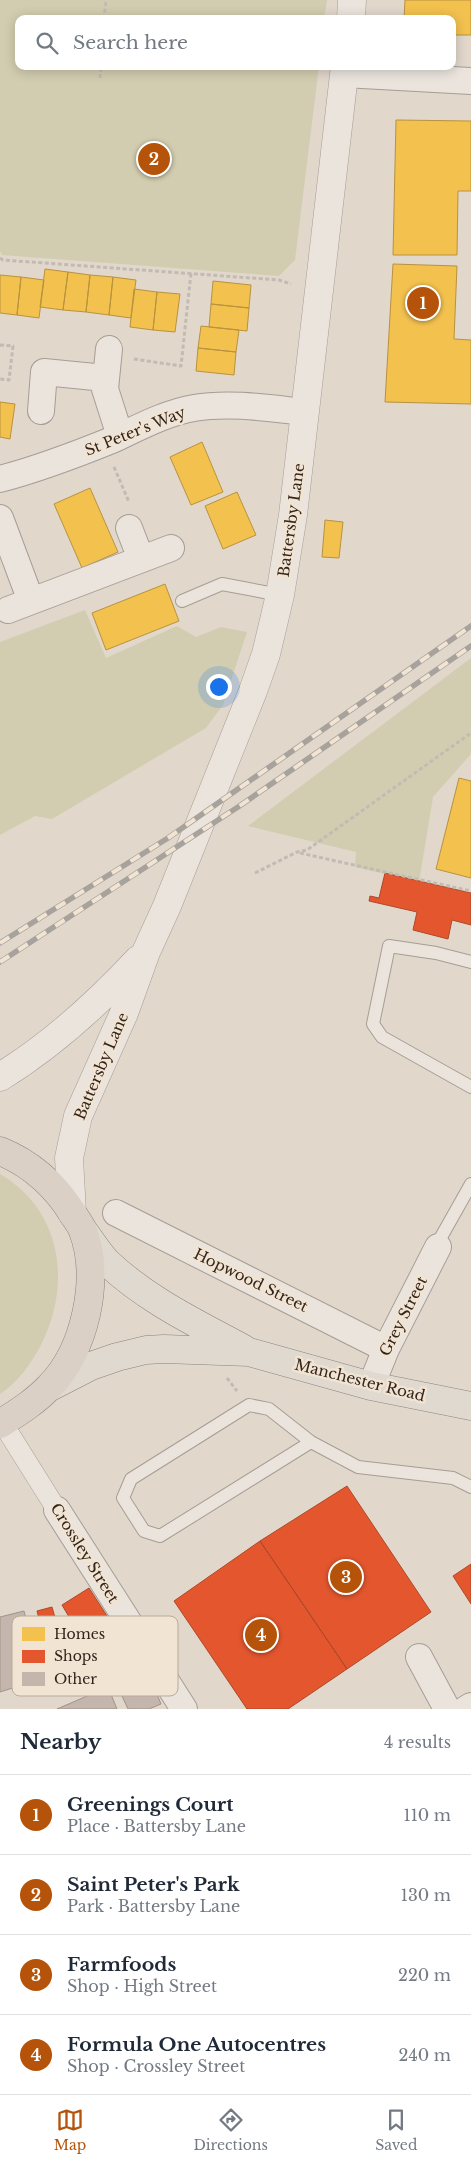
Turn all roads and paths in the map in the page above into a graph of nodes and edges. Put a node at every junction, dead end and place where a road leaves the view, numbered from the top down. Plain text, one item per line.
1 (106, 0) edge
2 (352, 0) edge
3 (104, 15) edge
4 (351, 15) edge
5 (101, 70) edge
6 (344, 70) edge
7 (100, 78) dead end
8 (471, 81) edge
9 (0, 258) edge
10 (191, 273) junction
11 (291, 284) dead end
12 (0, 345) edge
13 (108, 361) junction
14 (0, 379) edge
15 (41, 411) dead end
16 (304, 412) junction
17 (112, 440) junction
18 (0, 479) edge
19 (0, 518) edge
20 (129, 528) joint
21 (171, 548) dead end
22 (141, 560) junction
23 (280, 595) junction
24 (182, 601) dead end
25 (471, 733) edge
26 (297, 852) junction
27 (255, 873) dead end
28 (471, 891) edge
29 (146, 952) junction
30 (471, 962) edge
31 (0, 1077) edge
32 (471, 1087) edge
33 (0, 1151) edge
34 (471, 1184) edge
35 (116, 1213) dead end
36 (78, 1221) junction
37 (438, 1247) joint
38 (386, 1349) junction
39 (249, 1352) junction
40 (371, 1386) junction
41 (50, 1387) junction
42 (471, 1406) edge
43 (1, 1423) edge
44 (311, 1442) junction
45 (471, 1487) edge
46 (57, 1510) joint
47 (125, 1616) edge
48 (419, 1657) dead end
49 (176, 1696) edge
50 (471, 1706) edge
51 (184, 1709) edge
52 (447, 1709) edge
53 (466, 1709) edge

1 - 3 path
2 - 4 street
5 - 7 path
6 - 8 street
6 - 16 street, Battersby Lane
9 - 10 path
10 - 11 path
10 - 13 path
12 - 14 path
13 - 15 street
13 - 17 street, St Peter's Way
16 - 17 street, St Peter's Way
16 - 23 street, Battersby Lane
17 - 18 street, St Peter's Way
17 - 20 path
19 - 22 street
20 - 22 street
21 - 22 street
23 - 24 lane
23 - 29 street, Battersby Lane
25 - 26 path
26 - 27 path
26 - 28 path
29 - 31 street, Battersby Lane
29 - 36 street, Battersby Lane
30 - 32 lane
33 - 36 highway
34 - 37 lane
35 - 38 street, Hopwood Street
36 - 39 main road, Manchester Road
36 - 41 highway
37 - 38 street, Grey Street
38 - 40 street, Grey Street
39 - 40 main road, Manchester Road
39 - 41 main road, Manchester Road
40 - 42 main road, Manchester Road
41 - 43 highway
43 - 46 street, Crossley Street
44 - 44 lane
44 - 45 lane
46 - 47 street, Crossley Street
48 - 52 street
49 - 51 street, Crossley Street
50 - 53 street

